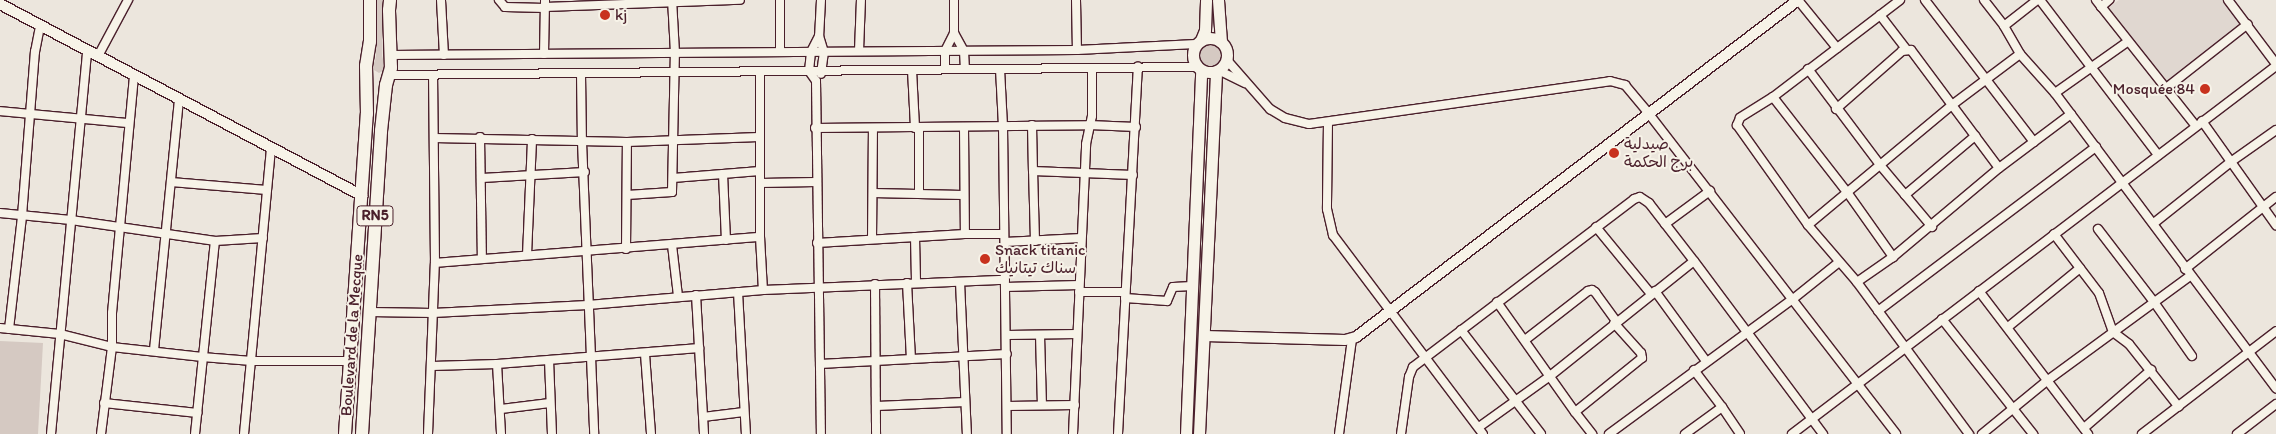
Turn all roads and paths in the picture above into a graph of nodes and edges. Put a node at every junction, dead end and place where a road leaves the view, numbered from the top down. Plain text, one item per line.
1 (128, 0) edge
2 (370, 0) edge
3 (390, 0) edge
4 (441, 0) edge
5 (498, 0) edge
6 (740, 0) edge
7 (780, 0) edge
8 (821, 0) edge
9 (861, 0) edge
10 (954, 0) edge
11 (1076, 0) edge
12 (1206, 0) edge
13 (1218, 0) edge
14 (1798, 0) edge
15 (1900, 0) edge
16 (1925, 0) edge
17 (1984, 0) edge
18 (2039, 0) edge
19 (2109, 0) edge
20 (2228, 0) edge
21 (672, 1) edge
22 (600, 2) edge
23 (2098, 3) edge
24 (0, 4) edge
25 (545, 5) edge
26 (1880, 15) junction
27 (2248, 24) junction
28 (40, 26) junction
29 (2004, 26) junction
30 (954, 34) junction
31 (820, 36) junction
32 (1198, 42) junction
33 (1221, 42) junction
34 (2127, 42) junction
35 (1837, 48) junction
36 (86, 50) junction
37 (1077, 50) junction
38 (1906, 50) junction
39 (860, 51) junction
40 (945, 51) junction
41 (964, 51) junction
42 (780, 52) junction
43 (811, 52) junction
44 (824, 52) junction
45 (675, 53) junction
46 (544, 54) junction
47 (2020, 54) junction
48 (390, 55) junction
49 (444, 55) junction
50 (98, 56) junction
51 (1226, 59) junction
52 (366, 66) junction
53 (1138, 67) junction
54 (2091, 67) junction
55 (1092, 68) junction
56 (1199, 68) junction
57 (2275, 68) edge
58 (945, 69) junction
59 (965, 69) junction
60 (1000, 69) junction
61 (1808, 69) junction
62 (912, 70) junction
63 (1217, 70) junction
64 (809, 71) junction
65 (824, 71) junction
66 (674, 72) junction
67 (760, 72) junction
68 (581, 74) junction
69 (134, 75) junction
70 (389, 75) junction
71 (433, 75) junction
72 (1985, 80) junction
73 (816, 81) junction
74 (1252, 89) junction
75 (2165, 89) junction
76 (2055, 93) junction
77 (1773, 98) junction
78 (179, 100) junction
79 (1952, 105) junction
80 (1836, 109) junction
81 (0, 111) edge
82 (31, 114) junction
83 (1650, 114) junction
84 (2071, 114) junction
85 (80, 118) junction
86 (128, 122) junction
87 (1328, 122) junction
88 (2199, 124) junction
89 (1032, 125) junction
90 (1089, 125) junction
91 (1003, 126) junction
92 (1136, 127) junction
93 (815, 128) junction
94 (873, 128) junction
95 (917, 128) junction
96 (964, 128) junction
97 (2276, 130) edge
98 (1975, 136) junction
99 (759, 137) junction
100 (434, 138) junction
101 (480, 138) junction
102 (532, 138) junction
103 (672, 140) junction
104 (582, 142) junction
105 (627, 142) junction
106 (2034, 142) junction
107 (2096, 147) junction
108 (271, 148) junction
109 (2158, 155) junction
110 (2232, 161) junction
111 (1880, 165) junction
112 (1999, 168) junction
113 (1033, 171) junction
114 (585, 172) junction
115 (760, 172) junction
116 (1086, 172) junction
117 (722, 174) junction
118 (530, 175) junction
119 (1133, 175) junction
120 (482, 178) junction
121 (674, 178) junction
122 (171, 182) junction
123 (816, 182) junction
124 (2123, 182) junction
125 (760, 183) junction
126 (267, 190) junction
127 (1710, 191) junction
128 (1847, 192) junction
129 (873, 193) junction
130 (919, 193) junction
131 (626, 195) junction
132 (963, 195) junction
133 (1905, 195) junction
134 (362, 196) junction
135 (2276, 197) edge
136 (2262, 207) junction
137 (0, 213) edge
138 (22, 216) junction
139 (70, 220) junction
140 (2154, 223) junction
141 (1665, 224) junction
142 (1808, 225) junction
143 (2276, 225) edge
144 (120, 226) junction
145 (1932, 226) junction
146 (1596, 227) junction
147 (2098, 230) dead end
148 (965, 234) junction
149 (2054, 234) junction
150 (167, 236) junction
151 (760, 237) junction
152 (915, 237) junction
153 (263, 238) junction
154 (1004, 238) junction
155 (1081, 238) junction
156 (872, 239) junction
157 (726, 240) junction
158 (215, 241) junction
159 (1036, 241) junction
160 (818, 243) junction
161 (672, 245) junction
162 (626, 249) junction
163 (586, 252) junction
164 (527, 255) junction
165 (1893, 257) junction
166 (482, 258) junction
167 (1694, 261) junction
168 (435, 262) junction
169 (1839, 262) junction
170 (2080, 268) junction
171 (2188, 272) junction
172 (960, 282) junction
173 (1857, 282) junction
174 (911, 283) junction
175 (875, 284) junction
176 (1005, 284) junction
177 (1192, 286) junction
178 (819, 287) junction
179 (1079, 289) junction
180 (763, 290) junction
181 (1980, 291) junction
182 (738, 292) junction
183 (1653, 293) junction
184 (696, 295) junction
185 (1125, 295) junction
186 (678, 296) junction
187 (1793, 299) junction
188 (1497, 302) junction
189 (2154, 302) junction
190 (588, 305) junction
191 (1392, 311) junction
192 (1878, 311) junction
193 (370, 312) junction
194 (433, 313) junction
195 (1942, 319) junction
196 (1615, 322) junction
197 (2008, 327) junction
198 (0, 328) edge
199 (9, 329) junction
200 (1461, 330) junction
201 (2276, 331) edge
202 (2113, 332) junction
203 (60, 334) junction
204 (1076, 334) junction
205 (1747, 334) junction
206 (1007, 335) junction
207 (1040, 335) junction
208 (1205, 336) junction
209 (1352, 339) junction
210 (1525, 340) junction
211 (112, 347) junction
212 (1905, 347) junction
213 (698, 348) junction
214 (154, 350) junction
215 (2250, 352) junction
216 (645, 354) junction
217 (1007, 354) junction
218 (963, 355) junction
219 (590, 356) junction
220 (1426, 356) junction
221 (2192, 356) dead end
222 (202, 357) junction
223 (911, 359) junction
224 (549, 360) junction
225 (252, 361) junction
226 (1706, 361) junction
227 (349, 362) junction
228 (876, 362) junction
229 (497, 364) junction
230 (820, 364) junction
231 (432, 366) junction
232 (1694, 370) junction
233 (2151, 370) junction
234 (1550, 376) junction
235 (2048, 380) junction
236 (1858, 383) junction
237 (2276, 388) edge
238 (1515, 399) junction
239 (965, 402) junction
240 (104, 403) junction
241 (550, 403) junction
242 (2276, 404) edge
243 (1042, 405) junction
244 (1075, 405) junction
245 (877, 406) junction
246 (1007, 406) junction
247 (1722, 407) junction
248 (2179, 407) junction
249 (501, 409) junction
250 (2013, 409) junction
251 (744, 412) junction
252 (1575, 412) junction
253 (197, 413) junction
254 (703, 417) junction
255 (1811, 418) junction
256 (1481, 431) edge
257 (2086, 431) edge
258 (51, 434) edge
259 (101, 434) edge
260 (195, 434) edge
261 (244, 434) edge
262 (345, 434) edge
263 (362, 434) edge
264 (428, 434) edge
265 (501, 434) edge
266 (552, 434) edge
267 (594, 434) edge
268 (651, 434) edge
269 (704, 434) edge
270 (746, 434) edge
271 (821, 434) edge
272 (876, 434) edge
273 (966, 434) edge
274 (1007, 434) edge
275 (1073, 434) edge
276 (1118, 434) edge
277 (1186, 434) edge
278 (1199, 434) edge
279 (1339, 434) edge
280 (1401, 434) edge
281 (1541, 434) edge
282 (1592, 434) edge
283 (1609, 434) edge
284 (1685, 434) edge
285 (1740, 434) edge
286 (1792, 434) edge
287 (1823, 434) edge
288 (1896, 434) edge
289 (1969, 434) edge
290 (1982, 434) edge
291 (2033, 434) edge
292 (2142, 434) edge
293 (2237, 434) edge

1 - 50 street
2 - 52 main road, Boulevard de la Mecque / RN5
3 - 48 main road, Boulevard de la Mecque / RN5
4 - 49 street
5 - 25 street
6 - 21 street
7 - 42 street
8 - 31 street
9 - 39 street
10 - 30 street
11 - 37 street
12 - 32 main road
13 - 33 main road
14 - 35 street
14 - 83 street
15 - 26 street
16 - 72 street
17 - 29 street
18 - 29 street
18 - 54 street
19 - 23 street
20 - 27 street
21 - 22 street
21 - 45 street
22 - 25 street
23 - 34 street
24 - 28 street
25 - 46 street
26 - 35 street
26 - 38 street
27 - 57 street
27 - 75 street
28 - 36 street
28 - 82 street
29 - 47 street
30 - 40 street
30 - 41 street
31 - 43 street
31 - 44 street
32 - 33 main road
32 - 37 street
32 - 56 main road
33 - 51 main road
34 - 54 street
34 - 75 street
35 - 61 street
36 - 50 street
36 - 85 street
37 - 41 street
38 - 79 street
38 - 80 street
39 - 40 street
39 - 44 street
40 - 41 street
40 - 58 street
41 - 59 street
42 - 43 street
42 - 45 street
43 - 44 street
43 - 64 street
44 - 65 street
45 - 46 street
45 - 66 street
46 - 49 street
47 - 72 street
47 - 76 street
48 - 49 street
48 - 70 main road, Boulevard de la Mecque / RN5
50 - 69 street
51 - 63 main road
51 - 74 street
52 - 70 main road
52 - 134 main road, Boulevard de la Mecque / RN5
53 - 55 street
53 - 56 street
53 - 92 street
54 - 76 street
54 - 109 street
55 - 60 street
55 - 90 street
56 - 63 main road
56 - 177 main road
57 - 88 street
58 - 59 street
58 - 62 street
59 - 60 street
60 - 91 street
61 - 77 street
61 - 80 street
62 - 65 street
62 - 95 street
63 - 74 street
63 - 208 main road
64 - 65 street
64 - 67 street
64 - 73 street
65 - 73 street
66 - 67 street
66 - 68 street
66 - 103 street
67 - 99 street
68 - 71 street
68 - 104 street
69 - 78 street
69 - 86 street
70 - 71 street
70 - 193 main road, Boulevard de la Mecque / RN5
71 - 100 street
72 - 79 street
72 - 106 street
73 - 93 street
74 - 87 street
75 - 88 street
76 - 84 street
77 - 128 street
77 - 142 street
78 - 108 street
78 - 122 street
79 - 98 street
79 - 111 street
80 - 111 street
81 - 82 street
82 - 85 street
82 - 138 street
83 - 87 street
83 - 127 street
83 - 191 street
84 - 106 street
84 - 107 street
85 - 86 street
85 - 139 street
86 - 144 street
87 - 191 street
88 - 109 street
88 - 110 street
89 - 90 street
89 - 91 street
89 - 113 street
90 - 92 street
90 - 116 street
91 - 96 street
91 - 154 street
92 - 119 street
93 - 94 street
93 - 123 street
94 - 95 street
94 - 129 street
95 - 96 street
95 - 130 street
96 - 132 street
97 - 110 street
98 - 112 street
98 - 133 street
99 - 103 street
99 - 115 street
100 - 101 street
100 - 168 street
101 - 102 street
101 - 120 street
102 - 104 street
102 - 118 street
103 - 105 street
103 - 121 street
104 - 105 street
104 - 114 street
105 - 131 street
106 - 112 street
107 - 124 street
107 - 192 street
108 - 126 street
108 - 134 street
109 - 124 street
110 - 136 street
110 - 140 street
111 - 128 street
111 - 133 street
112 - 145 street
113 - 116 street
113 - 159 street
114 - 118 street
114 - 163 street
115 - 117 street
115 - 125 street
116 - 119 street
116 - 155 street
117 - 121 street
117 - 157 street
118 - 120 street
118 - 164 street
119 - 185 street
120 - 166 street
121 - 131 street
122 - 126 street
122 - 150 street
123 - 125 street
123 - 160 street
124 - 140 street
124 - 149 street
125 - 151 street
126 - 153 street
127 - 141 street
127 - 187 street
128 - 142 street
128 - 165 street
129 - 130 street
129 - 156 street
130 - 132 street
131 - 162 street
132 - 148 street
133 - 145 street
134 - 227 main road, Boulevard de la Mecque / RN5
135 - 136 street
136 - 143 street
136 - 171 street
137 - 138 street
138 - 139 street
138 - 199 street
139 - 144 street
139 - 203 street
140 - 171 street
141 - 146 street
141 - 167 street
142 - 169 street
144 - 150 street
144 - 211 street
145 - 165 street
146 - 183 street
146 - 188 street
147 - 189 street
148 - 152 street
148 - 154 street
149 - 170 street
149 - 181 street
150 - 158 street
150 - 214 street
151 - 157 street
151 - 180 street
152 - 156 street
152 - 174 street
153 - 158 street
153 - 225 street
154 - 159 street
154 - 176 street
155 - 159 street
155 - 179 street
156 - 160 street
157 - 161 street
158 - 222 street
160 - 178 street
161 - 162 street
161 - 186 street
162 - 163 street
163 - 164 street
163 - 190 street
164 - 166 street
165 - 173 street
166 - 168 street
167 - 183 street
167 - 205 street
168 - 194 street
169 - 173 street
169 - 187 street
170 - 197 street
170 - 202 street
171 - 189 street
171 - 215 street
172 - 174 street
172 - 176 street
172 - 218 street
173 - 192 street
174 - 175 street
174 - 223 street
175 - 178 street
175 - 228 street
176 - 179 street
176 - 206 street
177 - 185 street
177 - 277 main road
178 - 180 street
178 - 230 street
179 - 185 street
179 - 204 street
180 - 182 street
181 - 195 street
181 - 197 street
182 - 184 street
182 - 251 street
183 - 196 street
183 - 226 street
184 - 186 street
184 - 213 street
185 - 276 street
186 - 190 street
187 - 205 street
187 - 236 street
188 - 200 street
188 - 210 street
189 - 202 street
189 - 221 street
190 - 194 street
190 - 219 street
191 - 209 street
191 - 220 street
192 - 212 street
193 - 194 street
193 - 263 main road, Boulevard de la Mecque / RN5
194 - 231 street
195 - 212 street
195 - 250 street
196 - 210 street
196 - 234 street
196 - 252 street
197 - 235 street
198 - 199 street
199 - 203 street
200 - 220 street
200 - 238 street
201 - 215 street
202 - 233 street
202 - 235 street
203 - 211 street
203 - 258 street
204 - 207 street
204 - 244 street
205 - 226 street
205 - 255 street
206 - 207 street
206 - 217 street
207 - 243 street
208 - 209 street
208 - 278 main road
209 - 279 street
210 - 234 street
211 - 214 street
211 - 240 street
212 - 236 street
212 - 289 street
213 - 216 street
213 - 254 street
214 - 222 street
215 - 237 street
215 - 248 street
216 - 219 street
216 - 268 street
217 - 218 street
217 - 246 street
218 - 223 street
218 - 239 street
219 - 224 street
219 - 267 street
220 - 256 street
220 - 280 street
222 - 225 street
222 - 253 street
223 - 228 street
224 - 229 street
224 - 241 street
225 - 227 street
225 - 261 street
226 - 232 street
227 - 262 main road, Boulevard de la Mecque / RN5
228 - 230 street
228 - 245 street
229 - 231 street
229 - 249 street
230 - 271 street
231 - 264 street
232 - 247 street
232 - 283 street
233 - 248 street
233 - 257 street
234 - 238 street
234 - 252 street
235 - 250 street
235 - 257 street
236 - 255 street
236 - 288 street
238 - 256 street
238 - 281 street
239 - 245 street
239 - 273 street
240 - 253 street
240 - 259 street
241 - 249 street
241 - 266 street
242 - 293 street
243 - 244 street
243 - 246 street
244 - 275 street
245 - 272 street
246 - 274 street
247 - 284 street
247 - 285 street
248 - 292 street
249 - 265 street
250 - 290 street
250 - 291 street
251 - 254 street
251 - 270 street
252 - 282 street
253 - 260 street
254 - 269 street
255 - 286 street
255 - 287 street

